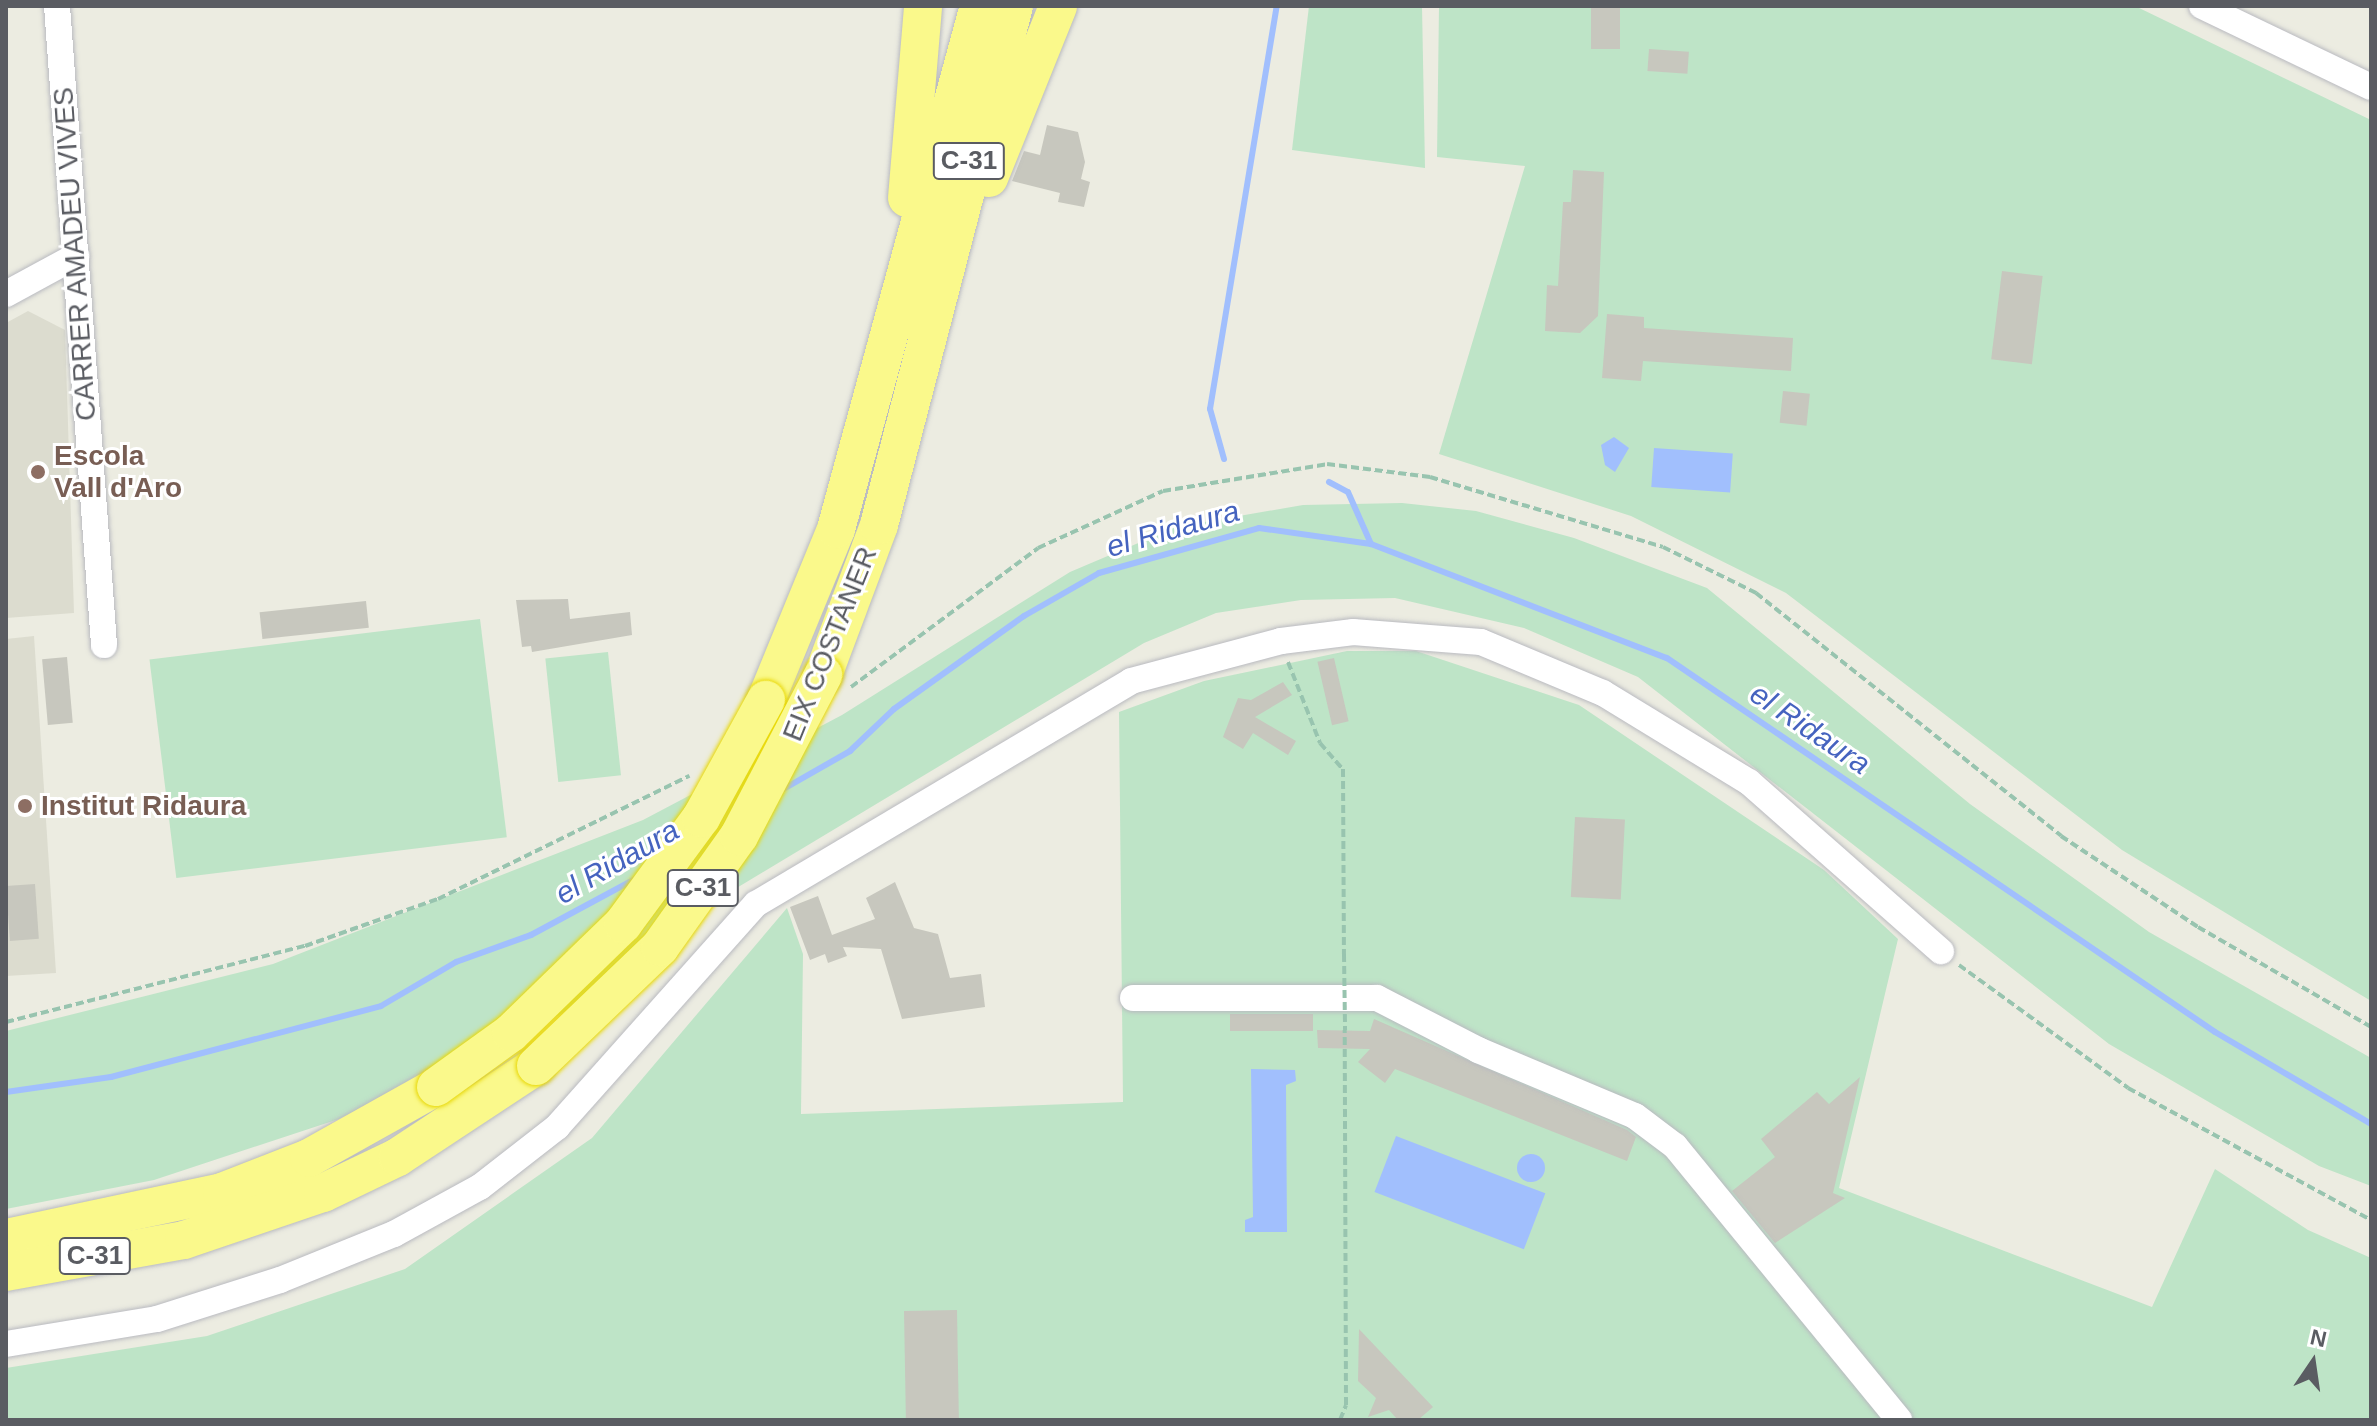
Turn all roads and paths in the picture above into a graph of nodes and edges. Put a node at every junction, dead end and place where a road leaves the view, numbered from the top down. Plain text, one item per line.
1 (57, 6) edge
2 (923, 6) edge
3 (979, 6) edge
4 (1014, 6) edge
5 (1058, 6) edge
6 (2202, 6) edge
7 (2371, 87) edge
8 (76, 256) junction
9 (905, 270) junction
10 (6, 294) edge
11 (934, 318) junction
12 (1281, 641) junction
13 (104, 645) dead end
14 (832, 685) junction
15 (692, 774) dead end
16 (1941, 951) joint
17 (1133, 998) dead end
18 (6, 1022) edge
19 (2371, 1027) edge
20 (2371, 1220) edge
21 (6, 1238) edge
22 (6, 1272) edge
23 (6, 1344) edge
24 (1340, 1420) edge
25 (1899, 1420) edge

1 - 8 street, CARRER AMADEU VIVES
2 - 9 highway
3 - 9 highway, EIX COSTANER / C-31
4 - 11 highway, EIX COSTANER / C-31
5 - 11 highway
6 - 7 street
8 - 10 street
8 - 13 street, CARRER AMADEU VIVES
9 - 21 highway, EIX COSTANER / C-31, bridge
11 - 14 highway, EIX COSTANER / C-31
12 - 16 street
12 - 23 street
12 - 24 path, bridge
14 - 19 path
14 - 22 highway, EIX COSTANER / C-31, bridge
15 - 18 path
16 - 20 path
17 - 25 street

